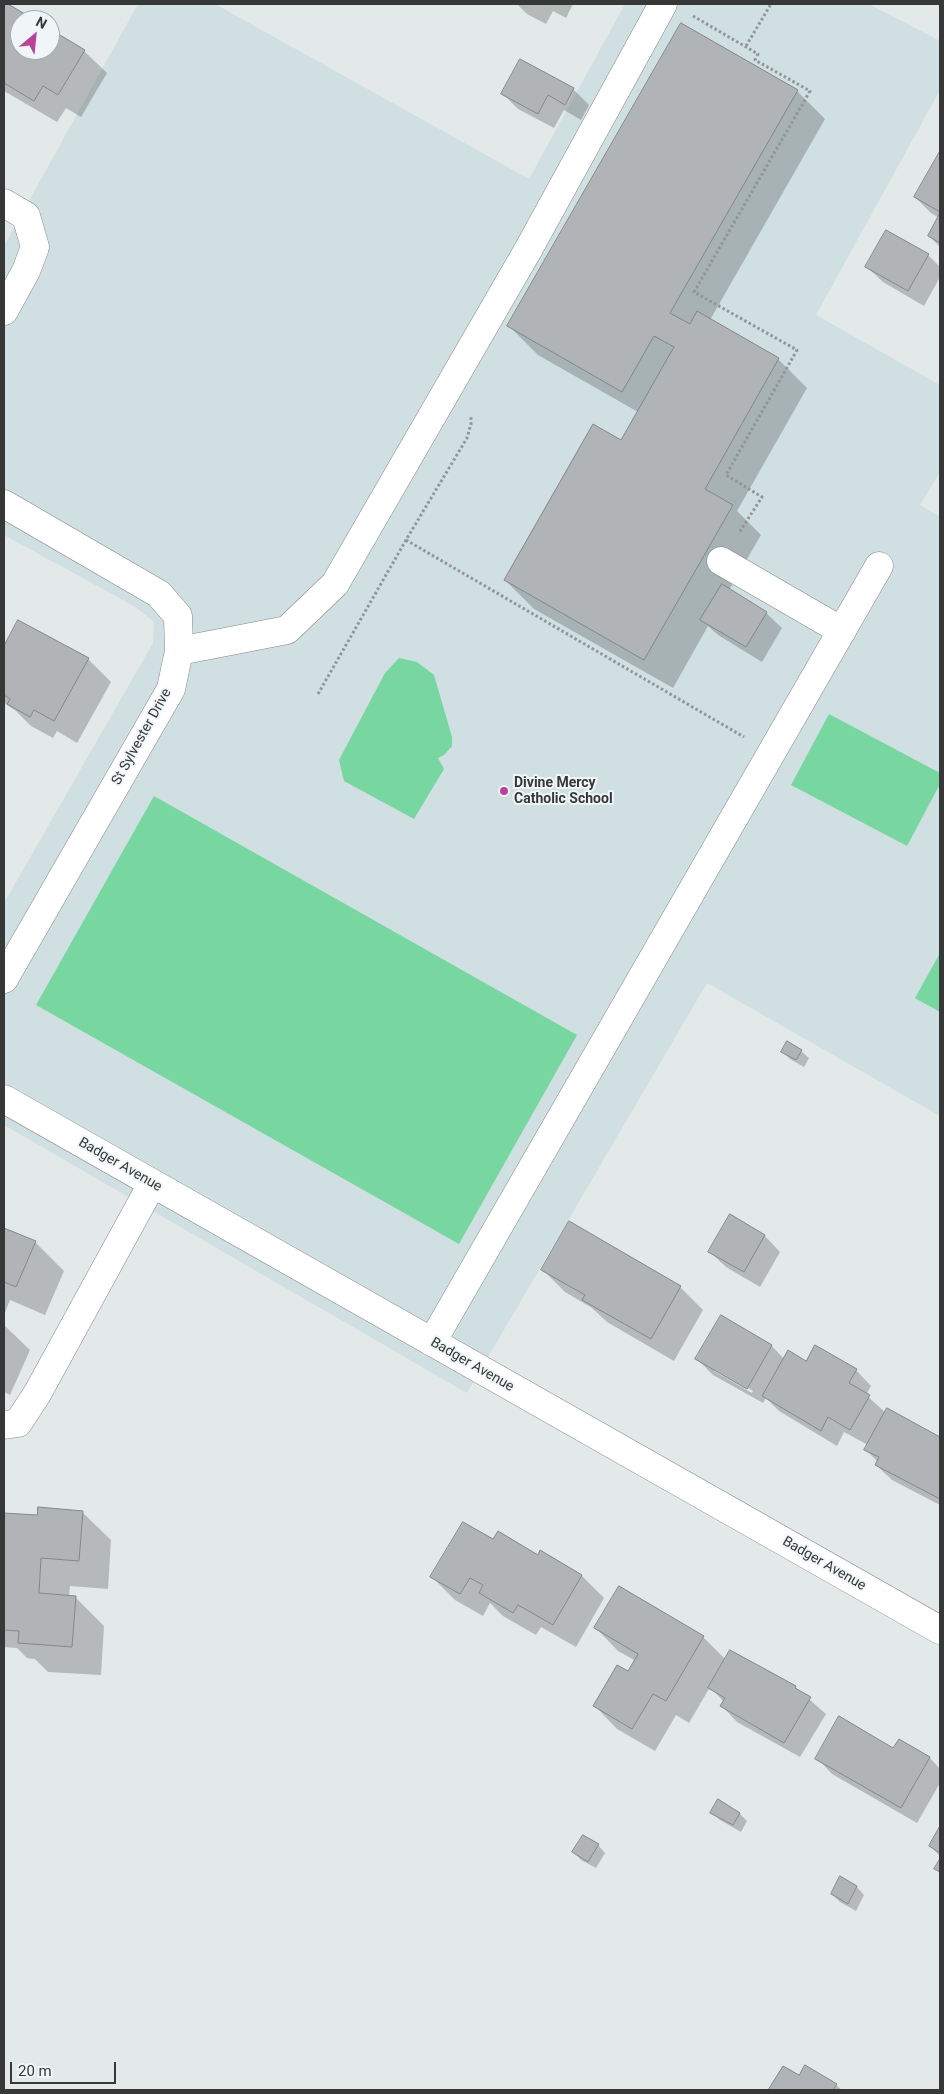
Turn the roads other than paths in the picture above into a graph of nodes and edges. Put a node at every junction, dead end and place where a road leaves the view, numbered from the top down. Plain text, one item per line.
1 (674, 8) edge
2 (4, 203) edge
3 (4, 311) edge
4 (4, 504) edge
5 (721, 561) road end
6 (879, 566) dead end
7 (842, 632) junction
8 (179, 652) junction
9 (4, 979) edge
10 (4, 1099) edge
11 (152, 1184) junction
12 (432, 1342) junction
13 (4, 1425) edge
14 (940, 1630) edge

1 - 8 street
2 - 3 street
4 - 8 street, St Sylvester Drive
5 - 7 street
6 - 7 street
7 - 12 street
8 - 9 street, St Sylvester Drive
10 - 11 street, Badger Avenue
11 - 12 street, Badger Avenue
11 - 13 street
12 - 14 street, Badger Avenue

